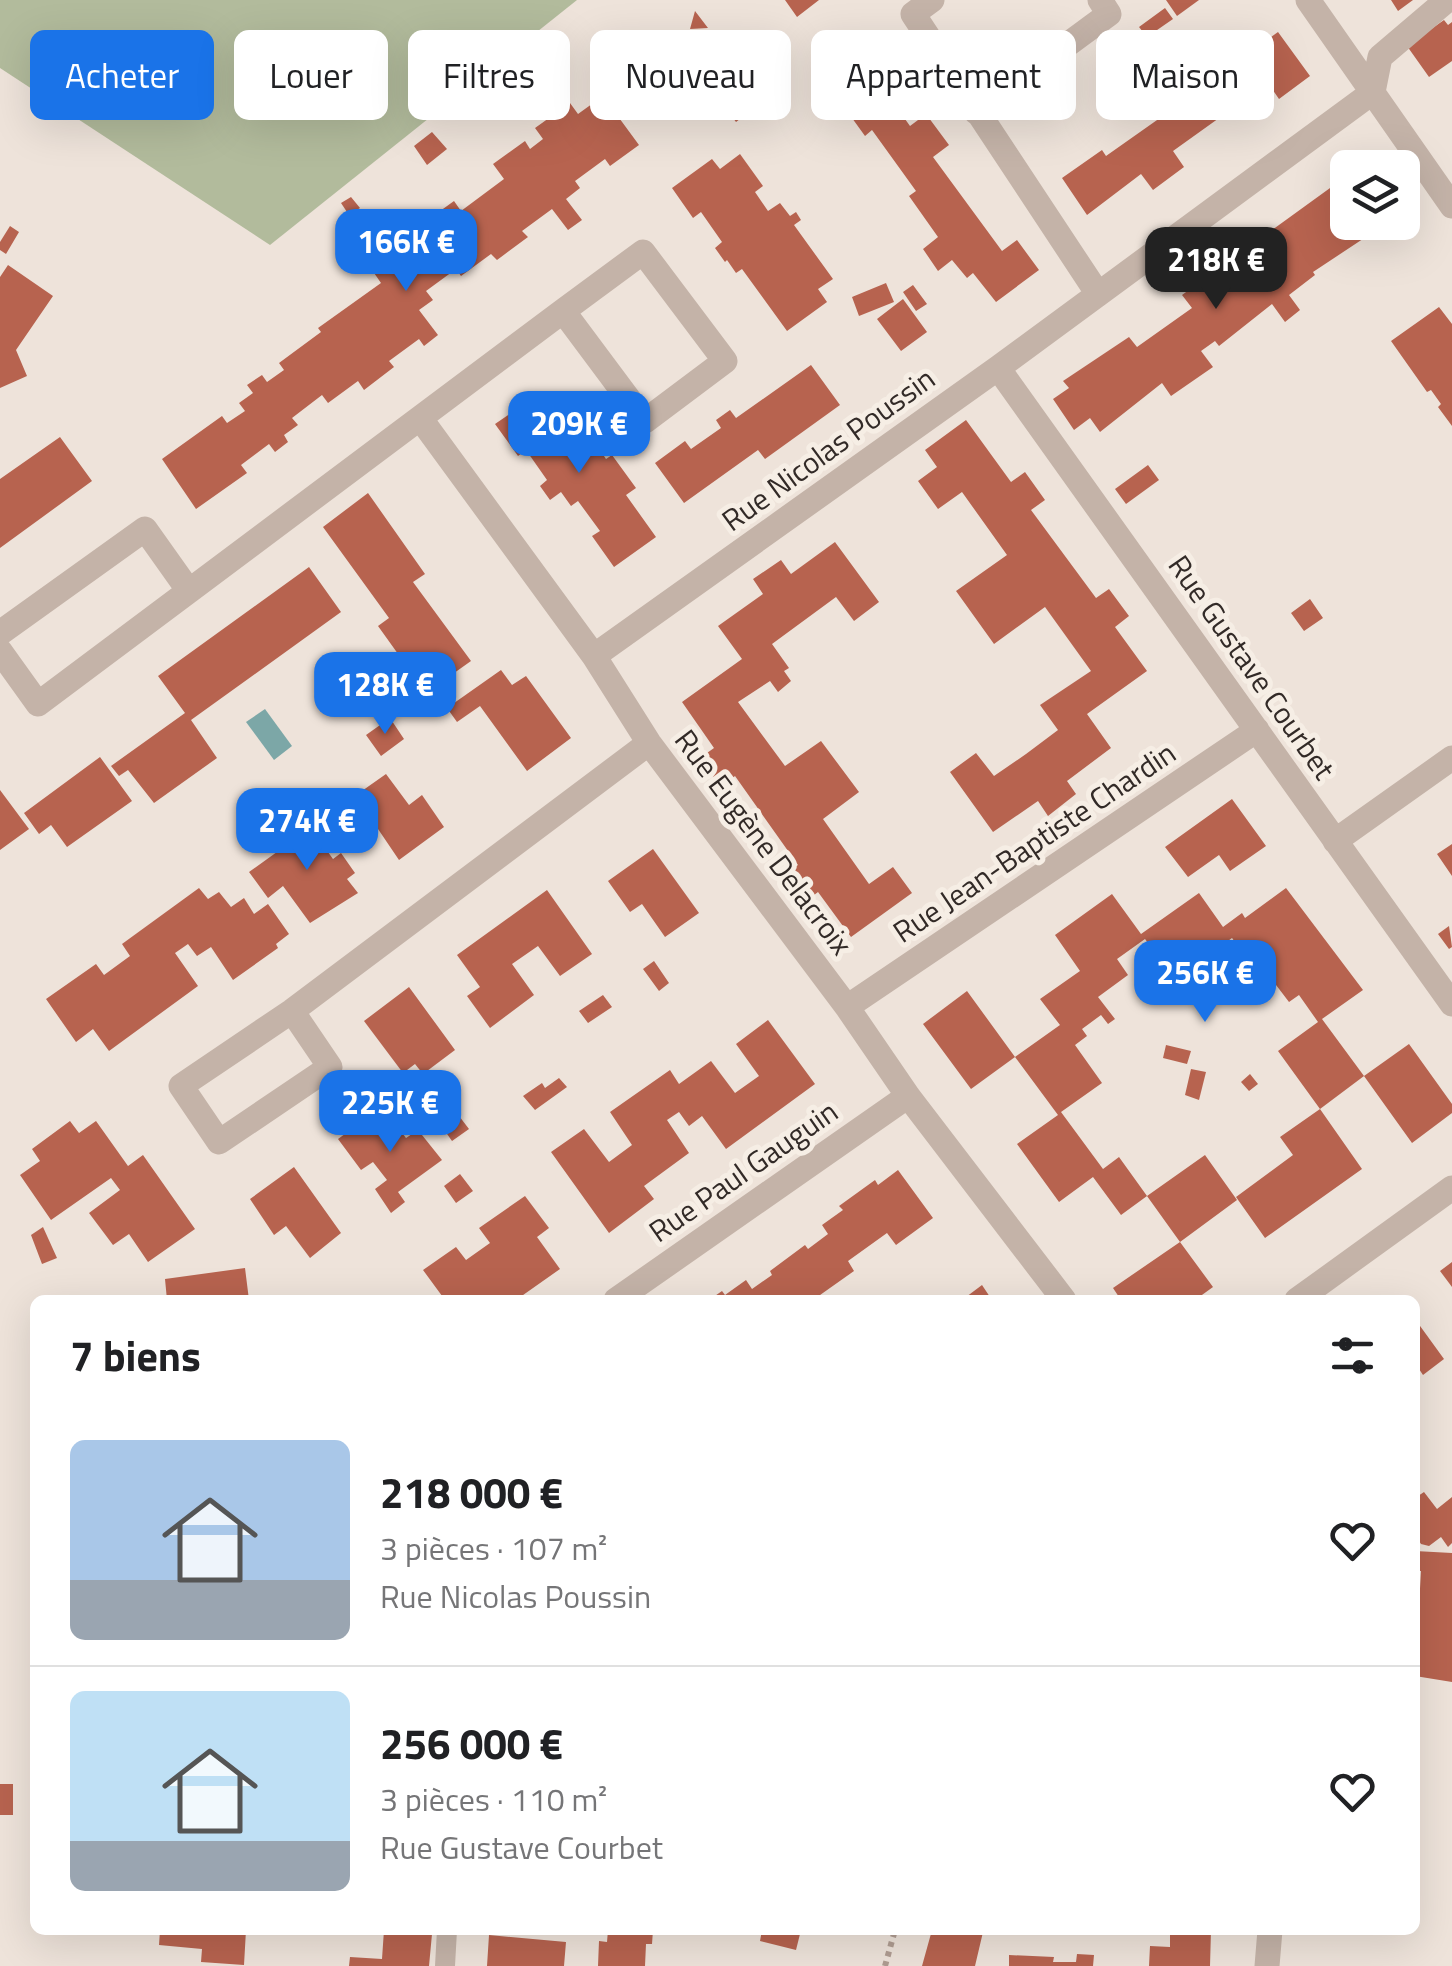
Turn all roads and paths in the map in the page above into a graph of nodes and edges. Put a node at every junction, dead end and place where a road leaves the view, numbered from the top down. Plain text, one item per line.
1 (932, 0) edge
2 (1100, 0) edge
3 (1308, 0) edge
4 (1447, 0) edge
5 (923, 30) edge
6 (1076, 38) edge
7 (1373, 92) junction
8 (981, 120) edge
9 (1452, 206) edge
10 (1098, 294) junction
11 (563, 312) junction
12 (998, 368) junction
13 (420, 418) junction
14 (189, 592) junction
15 (0, 633) edge
16 (0, 651) edge
17 (594, 656) junction
18 (1257, 730) junction
19 (649, 743) junction
20 (1452, 758) edge
21 (1336, 841) junction
22 (1452, 1004) edge
23 (847, 1008) junction
24 (292, 1010) junction
25 (908, 1096) junction
26 (1452, 1188) edge
27 (623, 1295) edge
28 (1060, 1295) edge
29 (1304, 1295) edge
30 (447, 1935) edge
31 (893, 1935) edge
32 (1269, 1935) edge
33 (444, 1966) edge
34 (885, 1966) edge
35 (1266, 1966) edge

1 - 5 street
2 - 6 street
3 - 7 street
4 - 7 street
7 - 9 street
7 - 10 street, Rue Nicolas Poussin
8 - 10 street
10 - 12 street, Rue Nicolas Poussin
11 - 11 street
11 - 13 street
12 - 17 street, Rue Nicolas Poussin
12 - 18 street, Rue Gustave Courbet
13 - 14 street
13 - 17 street, Rue Eugène Delacroix
14 - 15 street
14 - 16 street
17 - 19 street, Rue Eugène Delacroix
18 - 21 street, Rue Gustave Courbet
18 - 23 street, Rue Jean-Baptiste Chardin
19 - 23 street, Rue Eugène Delacroix
19 - 24 street
20 - 21 street
21 - 22 street, Rue Gustave Courbet
23 - 25 street, Rue Eugène Delacroix
24 - 24 street
25 - 27 street, Rue Paul Gauguin
25 - 28 street, Rue Eugène Delacroix
26 - 29 street
30 - 33 lane
31 - 34 path
32 - 35 street

